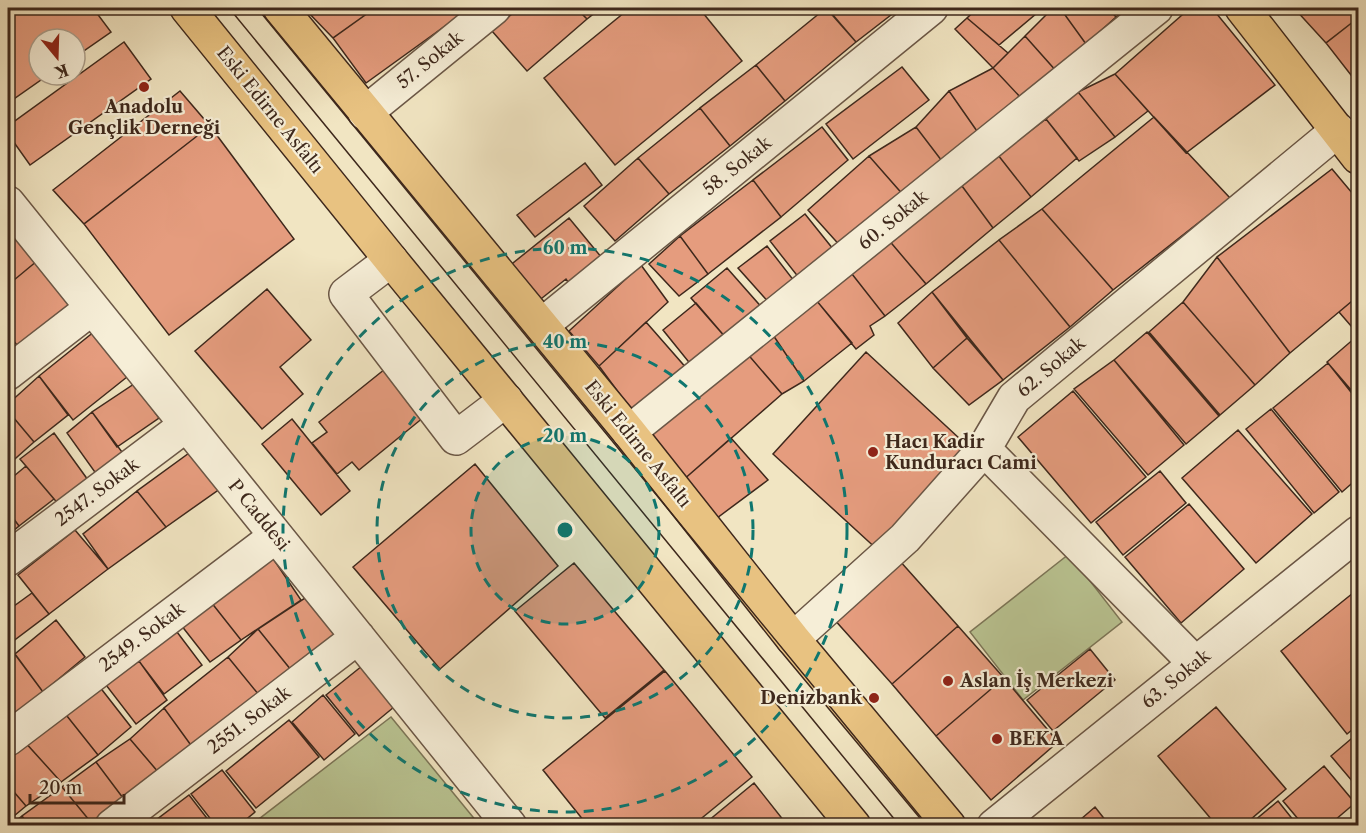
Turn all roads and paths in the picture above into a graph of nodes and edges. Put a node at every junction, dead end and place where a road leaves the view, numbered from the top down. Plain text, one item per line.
1 (187, 8) edge
2 (280, 8) edge
3 (494, 8) edge
4 (931, 8) edge
5 (1156, 8) edge
6 (1242, 8) edge
7 (365, 112) junction
8 (1338, 130) junction
9 (1359, 158) edge
10 (8, 203) edge
11 (391, 260) junction
12 (92, 308) junction
13 (542, 325) junction
14 (8, 373) edge
15 (506, 400) junction
16 (186, 425) junction
17 (629, 432) junction
18 (984, 448) junction
19 (1359, 533) edge
20 (276, 536) junction
21 (8, 559) edge
22 (358, 637) junction
23 (793, 639) junction
24 (1195, 663) junction
25 (8, 739) edge
26 (506, 824) edge
27 (112, 825) edge
28 (854, 825) edge
29 (950, 825) edge
30 (994, 825) edge

1 - 11 main road, Eski Edirne Asfaltı
2 - 7 main road, Eski Edirne Asfaltı
3 - 7 street, 57. Sokak
4 - 13 street, 58. Sokak
5 - 17 street, 60. Sokak
6 - 8 main road
7 - 13 main road, Eski Edirne Asfaltı
8 - 9 main road
8 - 18 street, 62. Sokak
10 - 12 street, P Caddesi
11 - 15 main road, Eski Edirne Asfaltı
11 - 15 street
12 - 14 street
12 - 16 street, P Caddesi
13 - 17 main road, Eski Edirne Asfaltı
15 - 28 main road, Eski Edirne Asfaltı
16 - 20 street, P Caddesi
16 - 21 street, 2547. Sokak
17 - 23 main road, Eski Edirne Asfaltı
18 - 23 street, 62. Sokak
18 - 24 street
19 - 24 street, 63. Sokak
20 - 22 street, P Caddesi
20 - 25 street, 2549. Sokak
22 - 26 street, P Caddesi
22 - 27 street, 2551. Sokak
23 - 29 main road, Eski Edirne Asfaltı
24 - 30 street, 63. Sokak

